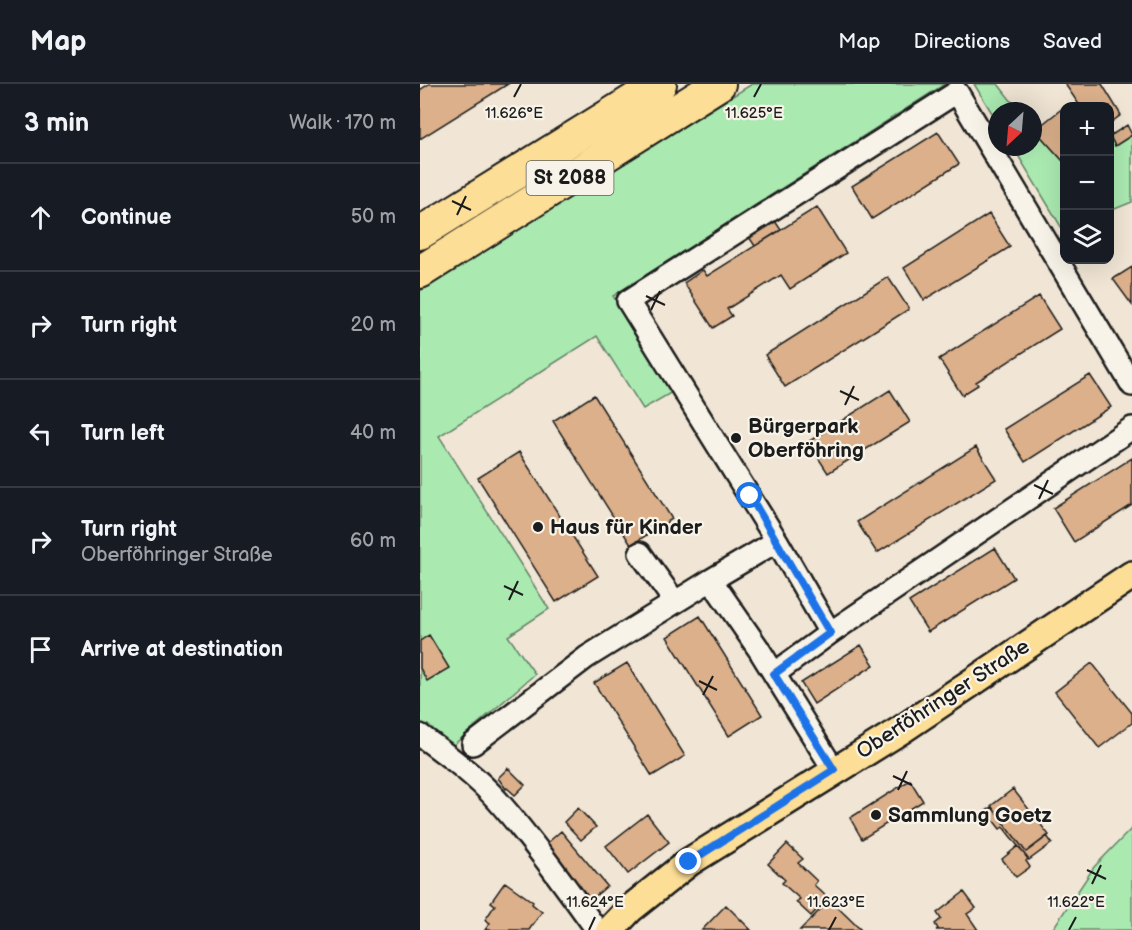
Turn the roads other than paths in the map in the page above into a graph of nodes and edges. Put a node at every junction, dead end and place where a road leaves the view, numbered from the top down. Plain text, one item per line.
1 (660, 84) edge
2 (719, 84) edge
3 (420, 233) edge
4 (420, 272) edge
5 (1132, 385) edge
6 (1132, 428) edge
7 (777, 541) junction
8 (640, 553) dead end
9 (1132, 574) edge
10 (711, 580) junction
11 (675, 602) junction
12 (830, 633) junction
13 (774, 674) junction
14 (420, 735) edge
15 (473, 744) dead end
16 (834, 770) junction
17 (597, 930) edge
18 (610, 930) edge

1 - 3 highway, St 2088
2 - 4 highway, St 2088
5 - 7 lane
6 - 12 lane
7 - 10 lane
7 - 12 lane
8 - 11 lane
9 - 16 main road, Oberföhringer Straße
10 - 11 lane
10 - 13 lane
11 - 15 lane
12 - 13 lane
13 - 16 lane
14 - 17 lane
16 - 18 main road, Oberföhringer Straße

